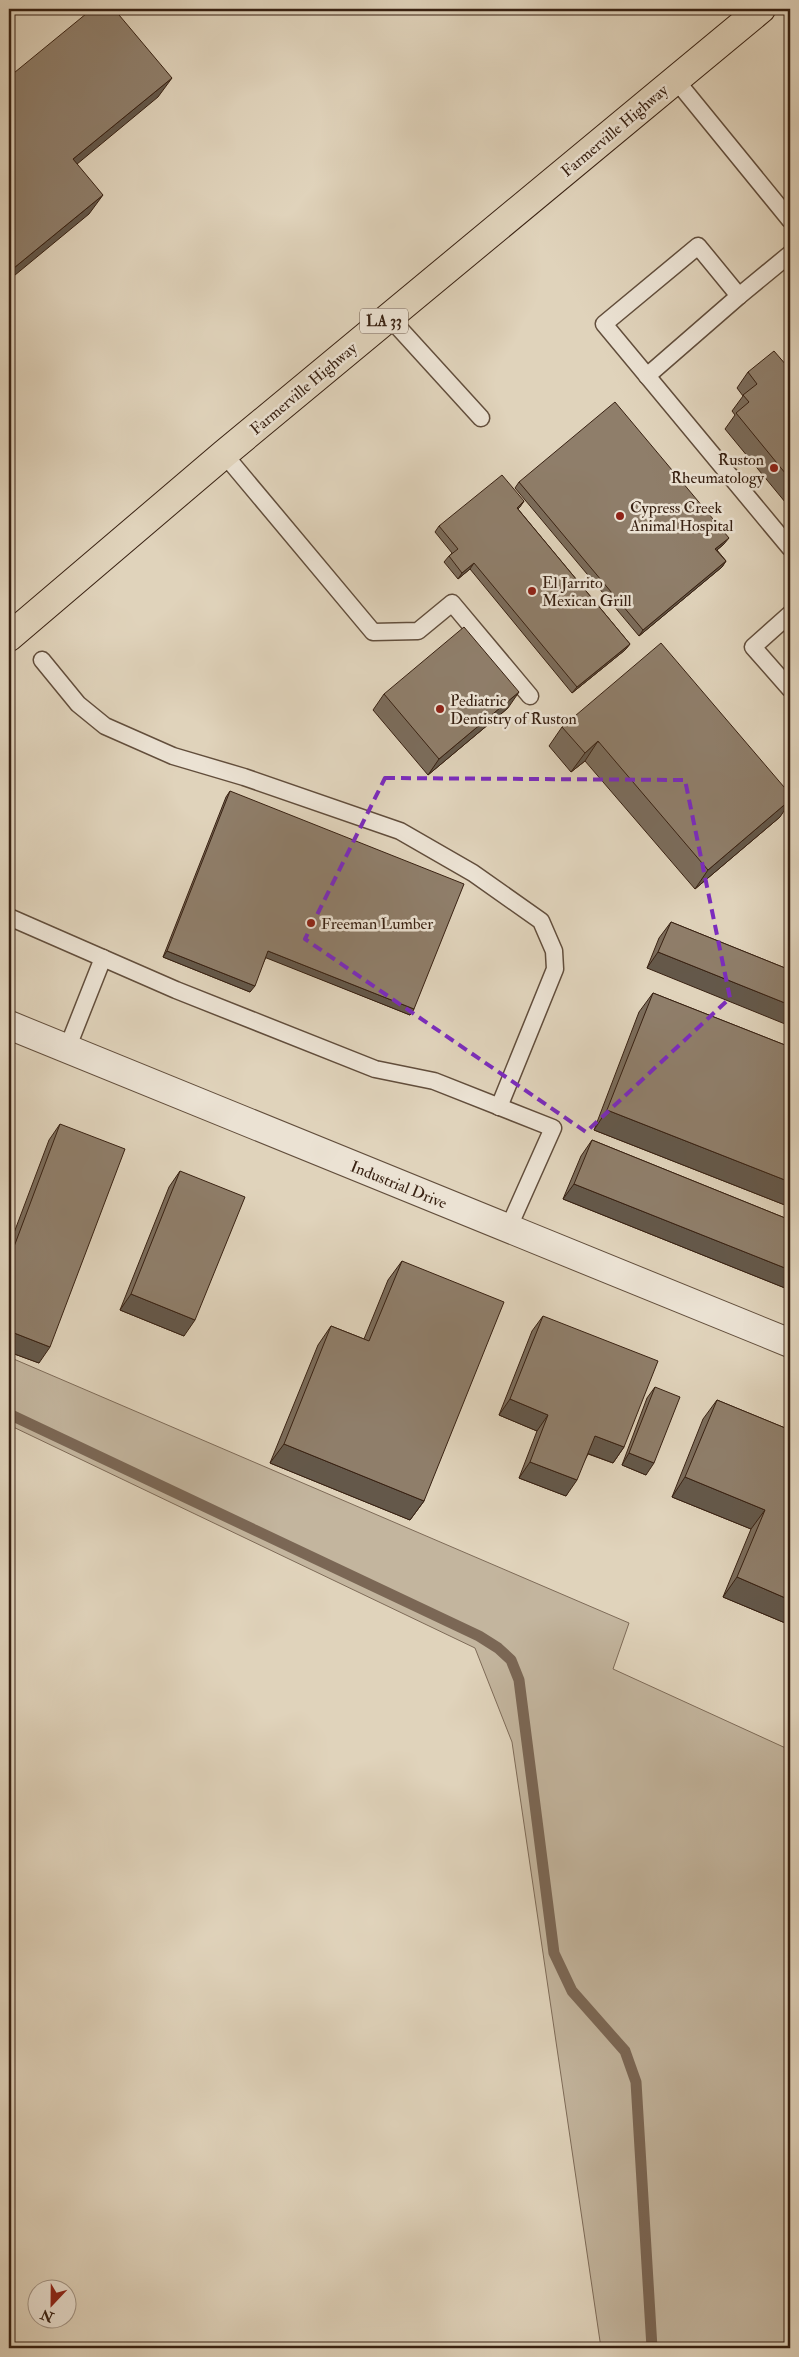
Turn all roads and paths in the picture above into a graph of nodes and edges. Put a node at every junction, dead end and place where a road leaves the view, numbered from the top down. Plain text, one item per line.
1 (761, 9) edge
2 (675, 79) junction
3 (790, 220) edge
4 (790, 254) edge
5 (739, 296) junction
6 (389, 317) junction
7 (647, 376) junction
8 (480, 418) dead end
9 (224, 454) junction
10 (790, 548) edge
11 (790, 614) edge
12 (9, 637) edge
13 (42, 660) dead end
14 (790, 689) edge
15 (530, 696) dead end
16 (9, 917) edge
17 (104, 958) junction
18 (9, 1025) edge
19 (67, 1049) junction
20 (499, 1106) junction
21 (508, 1229) junction
22 (790, 1343) edge

1 - 2 main road, Farmerville Highway / LA 33
2 - 3 lane
2 - 6 main road, Farmerville Highway / LA 33
4 - 5 lane
5 - 7 lane
5 - 7 lane
6 - 8 lane
6 - 9 main road, Farmerville Highway / LA 33
7 - 10 lane
9 - 12 main road, Farmerville Highway / LA 33
9 - 15 lane
11 - 14 lane
13 - 20 lane
16 - 17 lane
17 - 19 lane
17 - 20 lane
18 - 19 street, Industrial Drive
19 - 21 street, Industrial Drive
20 - 21 lane
21 - 22 street, Industrial Drive

